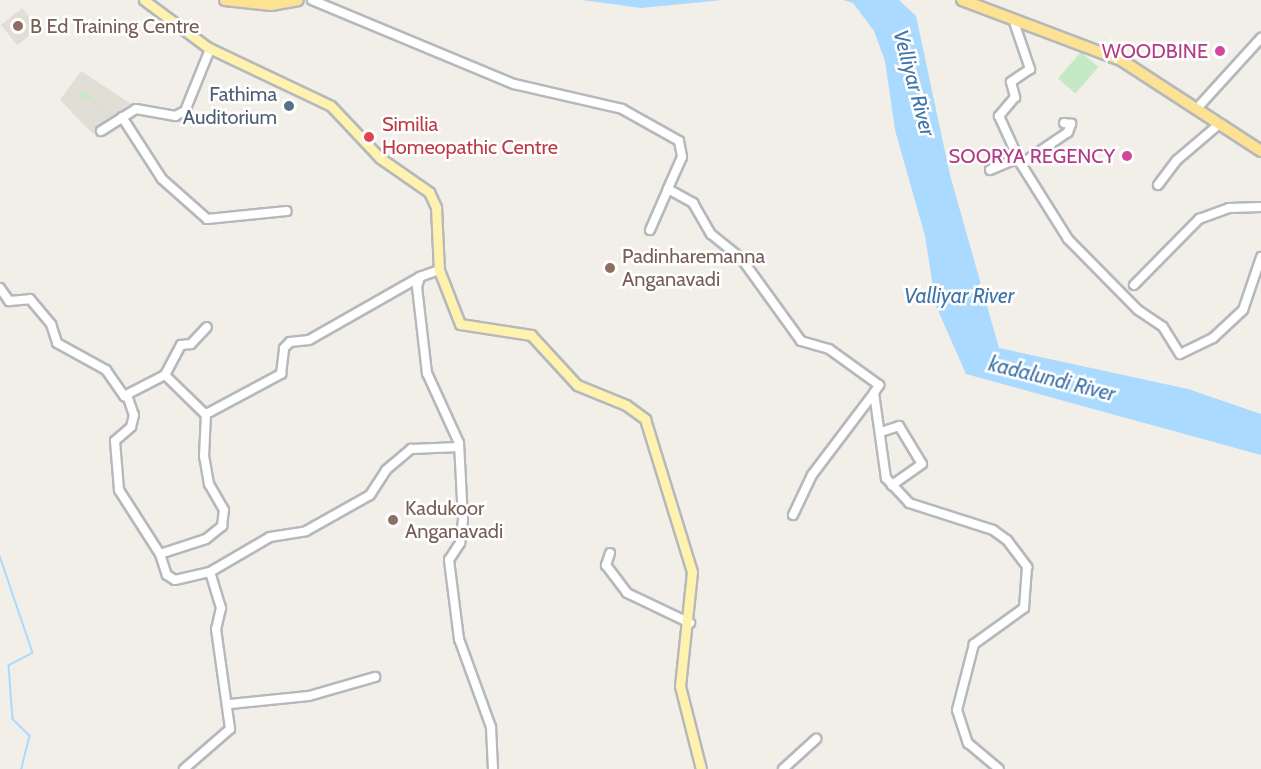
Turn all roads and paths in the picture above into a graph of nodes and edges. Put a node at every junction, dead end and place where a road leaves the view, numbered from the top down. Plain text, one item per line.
1 (144, 0) edge
2 (225, 0) edge
3 (298, 0) edge
4 (312, 0) edge
5 (962, 0) edge
6 (977, 0) edge
7 (1014, 22) junction
8 (1261, 38) edge
9 (210, 48) junction
10 (1200, 105) junction
11 (122, 117) junction
12 (1064, 123) dead end
13 (1218, 125) junction
14 (101, 131) dead end
15 (1261, 143) edge
16 (1261, 151) edge
17 (1019, 161) junction
18 (990, 170) dead end
19 (1158, 185) dead end
20 (668, 189) junction
21 (1261, 207) edge
22 (287, 212) dead end
23 (650, 230) dead end
24 (1261, 257) edge
25 (439, 270) junction
26 (420, 277) junction
27 (1134, 285) dead end
28 (0, 288) edge
29 (207, 327) dead end
30 (165, 375) junction
31 (874, 393) junction
32 (127, 395) junction
33 (206, 413) junction
34 (884, 431) junction
35 (459, 447) junction
36 (892, 486) junction
37 (794, 515) dead end
38 (610, 553) dead end
39 (160, 554) junction
40 (210, 572) junction
41 (690, 623) junction
42 (375, 677) dead end
43 (230, 704) junction
44 (816, 739) dead end
45 (184, 769) edge
46 (493, 769) edge
47 (701, 769) edge
48 (783, 769) edge
49 (999, 769) edge

1 - 9 main road
2 - 3 highway
4 - 20 street
5 - 7 highway
6 - 10 highway
7 - 13 highway
7 - 17 street
8 - 10 street
9 - 11 street
9 - 25 main road
10 - 15 highway
11 - 14 street
11 - 22 street
12 - 17 street
13 - 16 highway
13 - 19 street
17 - 18 street
17 - 24 street
20 - 23 street
20 - 31 street
21 - 27 street
25 - 26 street
25 - 41 main road
26 - 33 street
26 - 35 street
28 - 32 street
29 - 30 street
30 - 32 street
30 - 33 street
31 - 34 street
31 - 37 street
32 - 39 street
33 - 39 street
34 - 36 street
34 - 36 street
35 - 40 street
35 - 46 street
36 - 49 street
38 - 41 street
39 - 40 street
40 - 43 street
41 - 47 main road
42 - 43 street
43 - 45 street
44 - 48 street

